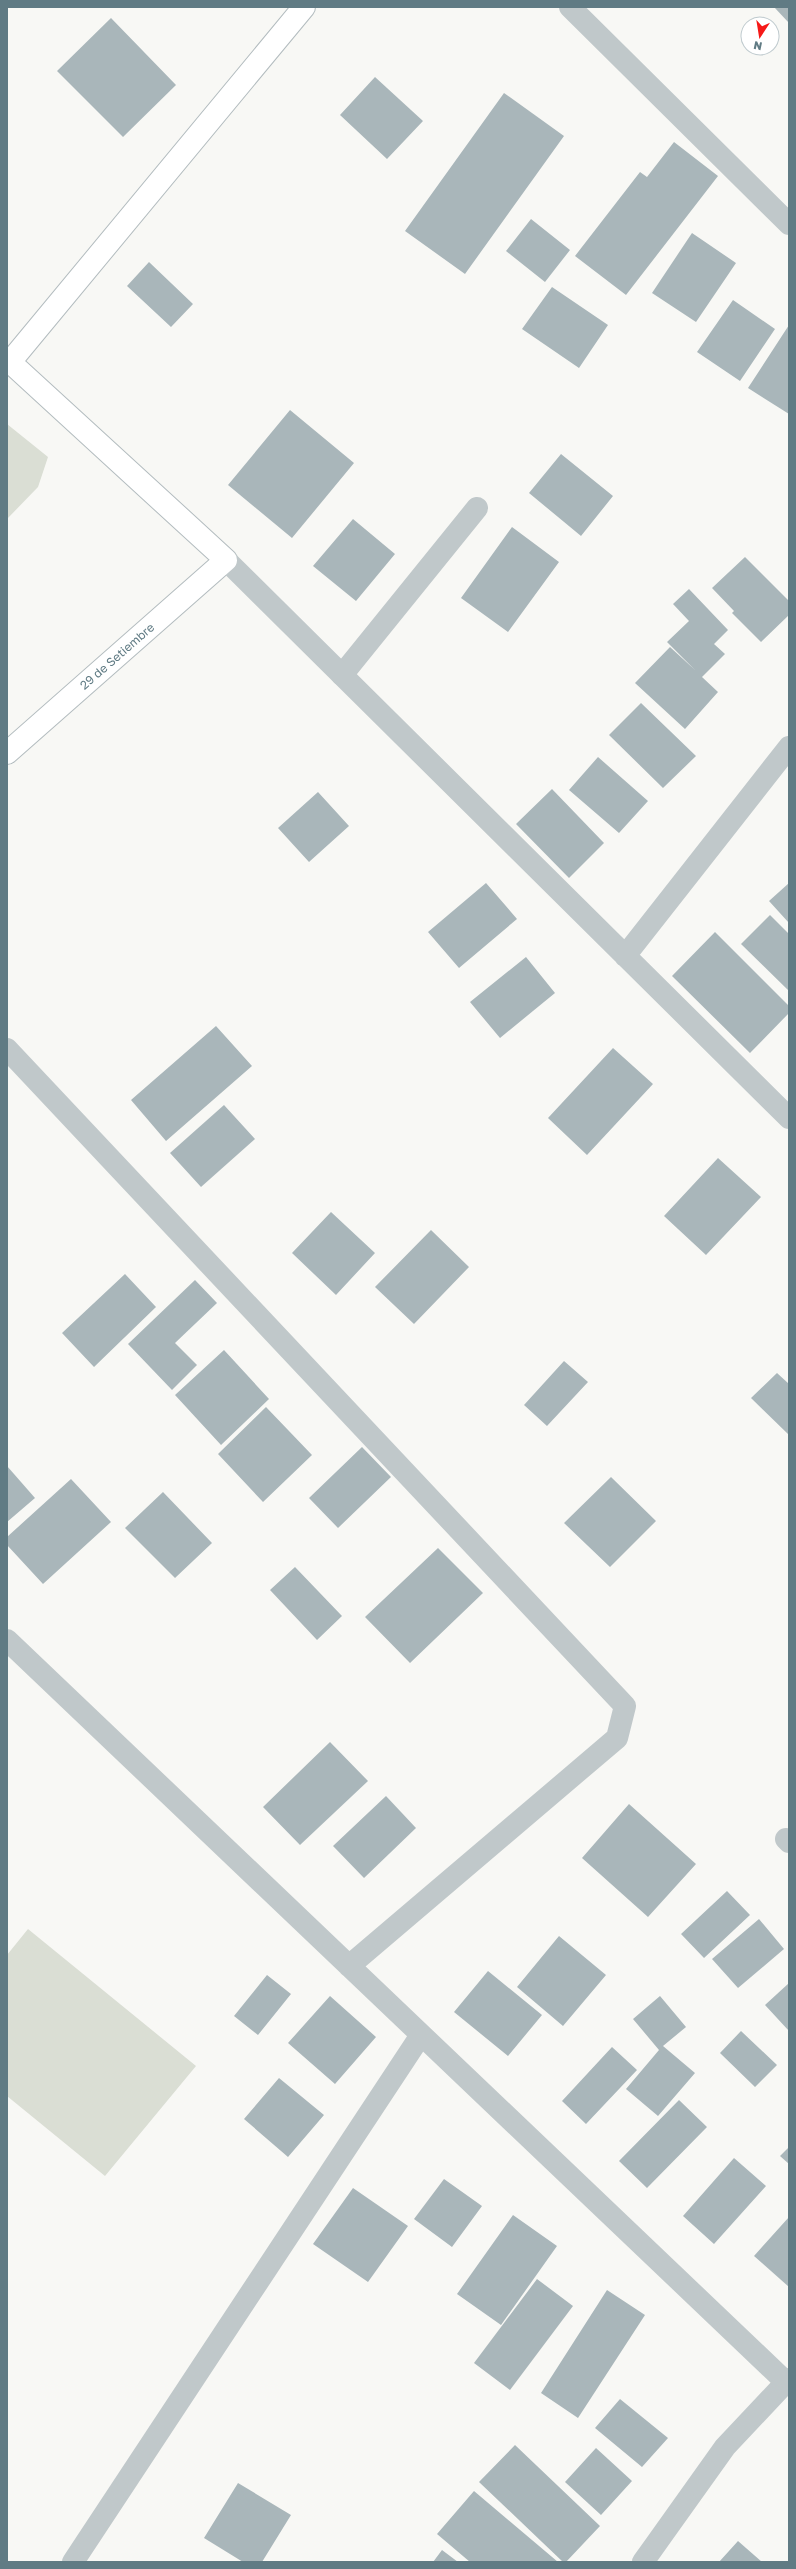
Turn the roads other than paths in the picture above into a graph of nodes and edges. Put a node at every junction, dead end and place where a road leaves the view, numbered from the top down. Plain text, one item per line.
1 (304, 7) edge
2 (570, 7) edge
3 (789, 224) edge
4 (9, 361) edge
5 (477, 508) dead end
6 (226, 560) junction
7 (342, 674) junction
8 (789, 747) edge
9 (7, 753) edge
10 (625, 956) junction
11 (7, 1049) edge
12 (789, 1118) edge
13 (7, 1640) edge
14 (349, 1966) junction
15 (421, 2035) junction
16 (788, 2382) edge
17 (73, 2562) edge
18 (643, 2562) edge

1 - 4 street
2 - 3 street
4 - 6 street
5 - 7 street
6 - 7 street
6 - 9 street, 29 de Setiembre
7 - 10 street
8 - 10 street
10 - 12 street
11 - 14 street
13 - 14 street
14 - 15 street
15 - 16 street
15 - 17 street
16 - 18 street

